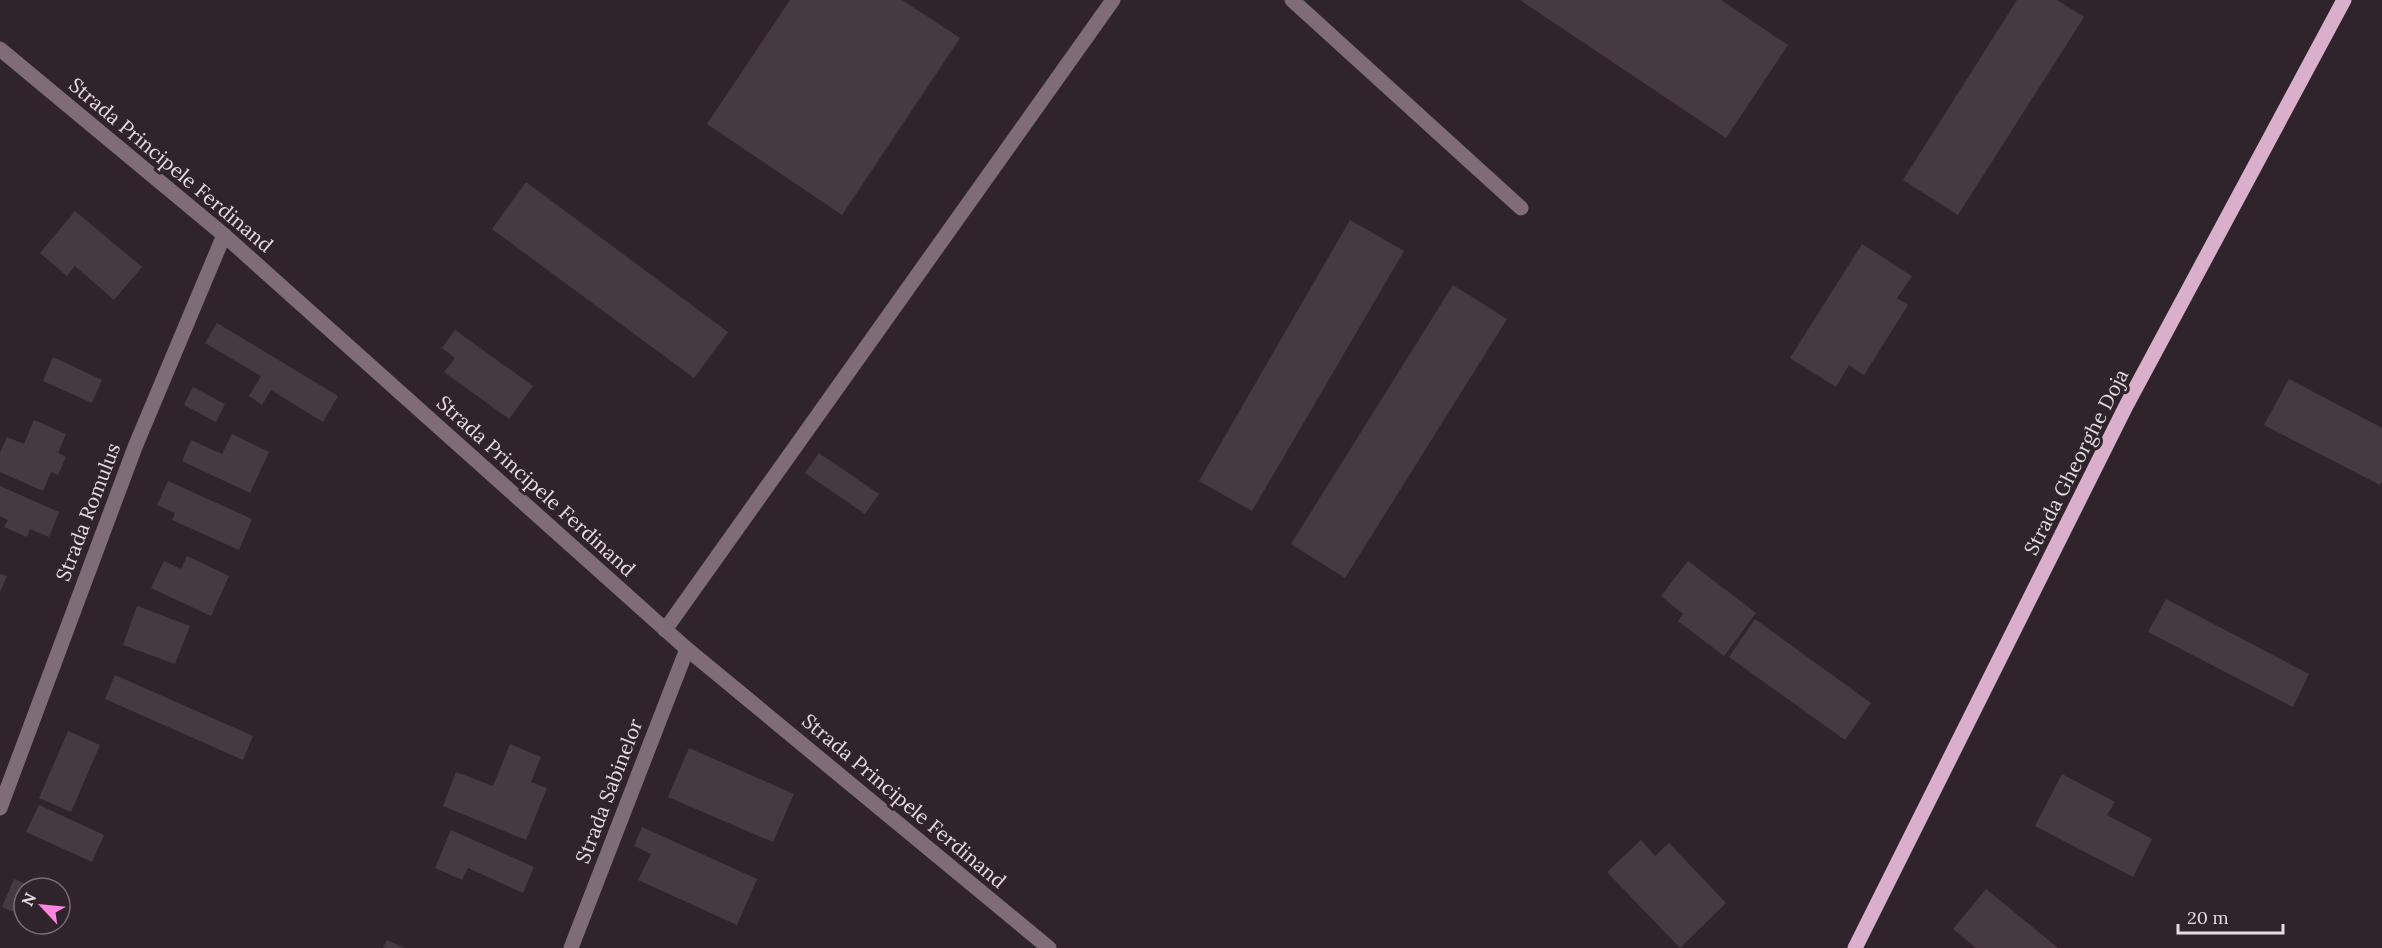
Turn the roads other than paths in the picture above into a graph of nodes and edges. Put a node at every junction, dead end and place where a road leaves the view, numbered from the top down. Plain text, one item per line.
1 (1113, 0) edge
2 (1292, 0) edge
3 (2344, 0) edge
4 (0, 49) edge
5 (1521, 208) dead end
6 (224, 235) junction
7 (665, 630) junction
8 (687, 649) junction
9 (0, 808) edge
10 (571, 948) edge
11 (1049, 948) edge
12 (1855, 948) edge

1 - 7 street
2 - 5 street
3 - 12 main road, Strada Gheorghe Doja
4 - 6 street, Strada Principele Ferdinand
6 - 7 street, Strada Principele Ferdinand
6 - 9 street, Strada Romulus
7 - 8 street, Strada Principele Ferdinand
8 - 10 street, Strada Sabinelor
8 - 11 street, Strada Principele Ferdinand

